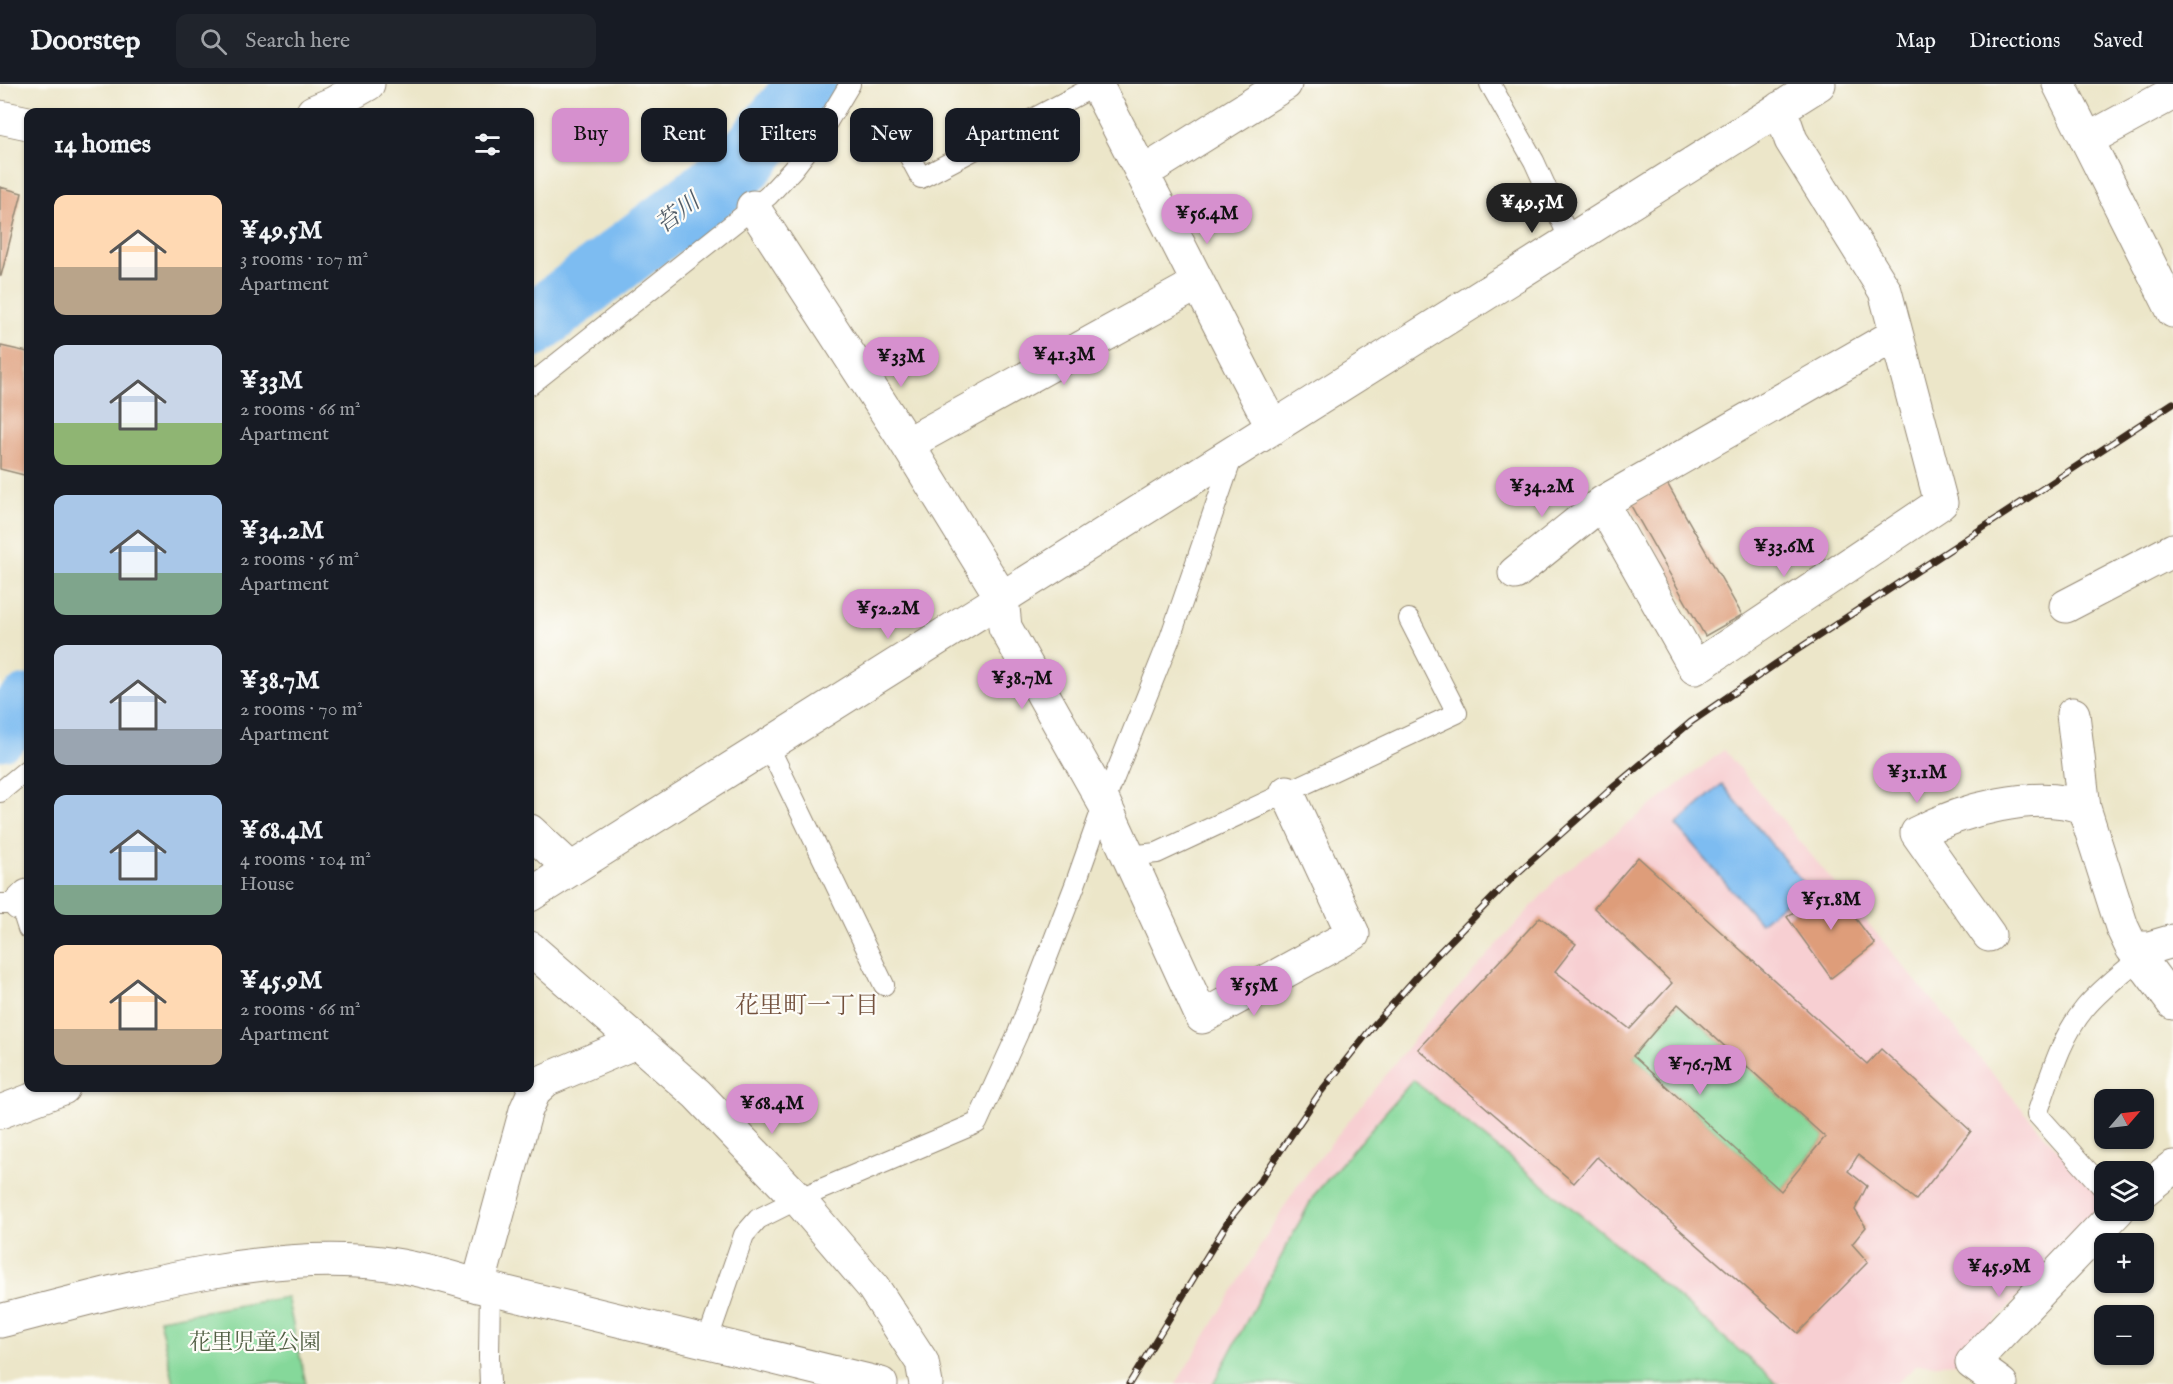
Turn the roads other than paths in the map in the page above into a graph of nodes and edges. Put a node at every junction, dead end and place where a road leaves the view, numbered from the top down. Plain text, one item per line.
1 (368, 84) edge
2 (850, 84) edge
3 (1285, 84) edge
4 (1490, 84) edge
5 (1819, 84) edge
6 (2059, 84) edge
7 (1097, 85) edge
8 (2173, 93) edge
9 (321, 108) edge
10 (1780, 108) junction
11 (0, 117) edge
12 (24, 122) edge
13 (2087, 140) junction
14 (912, 162) edge
15 (1143, 173) junction
16 (753, 207) junction
17 (1570, 240) junction
18 (1197, 284) junction
19 (2173, 311) edge
20 (1895, 335) junction
21 (534, 382) edge
22 (1273, 428) junction
23 (907, 444) junction
24 (1234, 452) junction
25 (1602, 503) junction
26 (2173, 550) edge
27 (1515, 573) dead end
28 (1002, 598) junction
29 (2066, 606) dead end
30 (1409, 619) dead end
31 (2073, 714) dead end
32 (768, 745) junction
33 (24, 772) edge
34 (0, 792) edge
35 (1287, 792) junction
36 (1104, 803) junction
37 (2085, 808) junction
38 (534, 835) edge
39 (1128, 856) junction
40 (571, 869) junction
41 (534, 892) edge
42 (1989, 935) dead end
43 (2173, 940) edge
44 (534, 952) edge
45 (2136, 953) junction
46 (884, 985) dead end
47 (2173, 1003) edge
48 (636, 1042) junction
49 (52, 1092) edge
50 (0, 1112) edge
51 (2173, 1167) edge
52 (2094, 1178) edge
53 (2154, 1182) edge
54 (798, 1199) junction
55 (2108, 1221) edge
56 (484, 1287) junction
57 (0, 1321) edge
58 (707, 1342) junction
59 (490, 1384) edge
60 (881, 1384) edge
61 (926, 1384) edge
62 (2001, 1384) edge

1 - 9 street
2 - 16 lane
3 - 15 street
4 - 17 lane
5 - 10 street
6 - 13 street
7 - 14 lane
7 - 15 street
8 - 13 street
10 - 17 street
10 - 20 street
11 - 12 street
13 - 19 street
15 - 18 street
16 - 21 lane
16 - 23 street
17 - 22 street
18 - 22 street
18 - 23 street
20 - 25 street
20 - 25 street
22 - 24 street
23 - 28 street
24 - 28 street
24 - 36 lane
25 - 27 street
26 - 29 street
28 - 32 street
28 - 36 street
30 - 35 lane
31 - 37 street
32 - 40 street
32 - 46 lane
33 - 34 lane
35 - 39 lane
35 - 39 street
36 - 39 street
36 - 54 lane
37 - 42 street
37 - 45 street
38 - 40 street
40 - 41 street
43 - 45 street
44 - 48 street
45 - 47 street
45 - 52 lane
48 - 54 street
48 - 56 street
49 - 50 street
51 - 53 street
54 - 58 lane
54 - 61 street
55 - 62 street
56 - 57 street
56 - 58 street
56 - 59 lane
58 - 60 street

